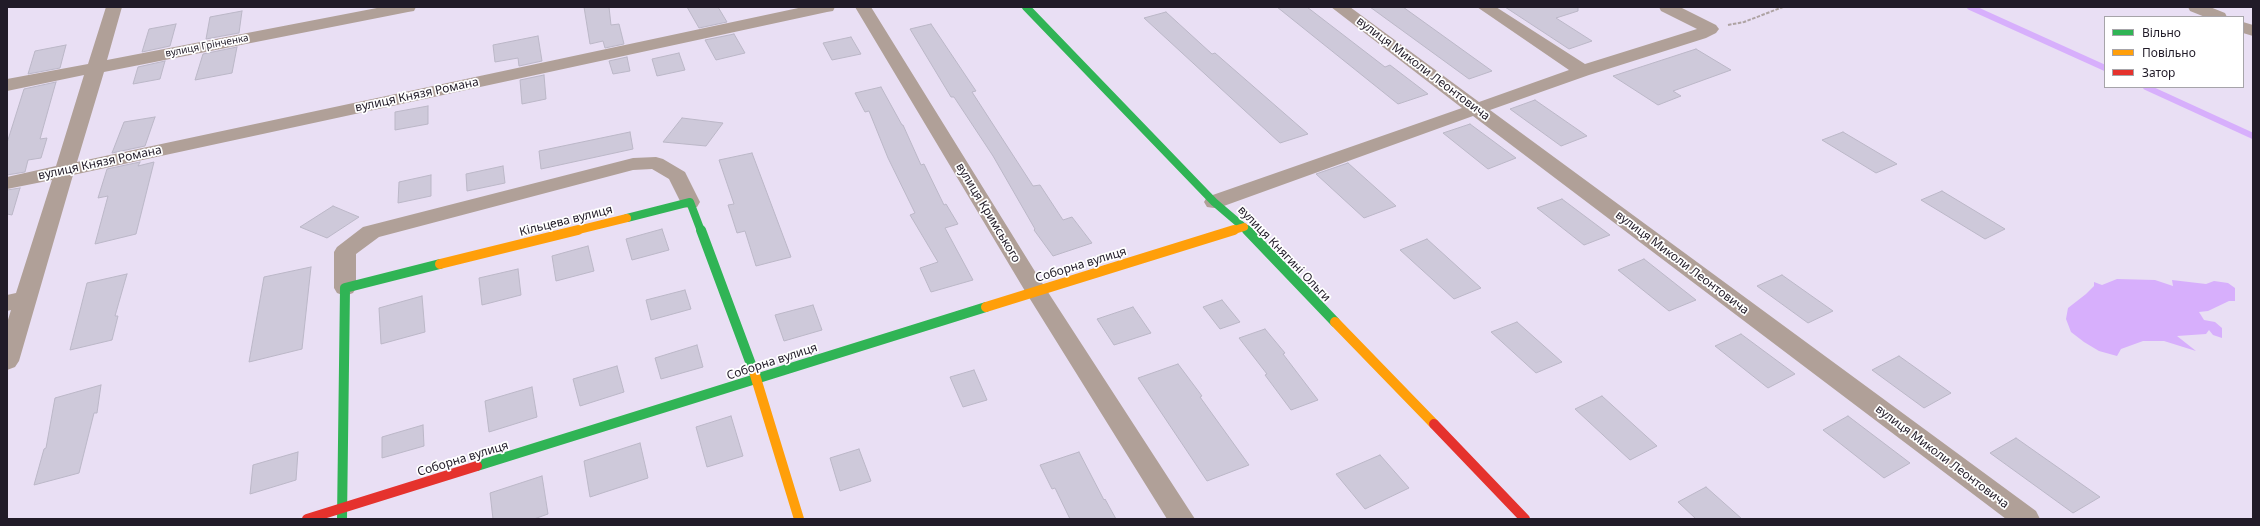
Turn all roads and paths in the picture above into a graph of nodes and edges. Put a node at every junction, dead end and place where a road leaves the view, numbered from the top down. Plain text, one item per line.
1 (114, 7) edge
2 (408, 7) edge
3 (827, 7) edge
4 (863, 7) edge
5 (1026, 7) edge
6 (1339, 7) edge
7 (1485, 7) edge
8 (1667, 7) edge
9 (1783, 7) edge
10 (2196, 7) edge
11 (2217, 16) edge
12 (1710, 29) junction
13 (94, 68) junction
14 (1583, 71) junction
15 (7, 85) edge
16 (1476, 109) junction
17 (64, 171) junction
18 (7, 183) edge
19 (690, 202) junction
20 (1214, 202) junction
21 (1244, 227) junction
22 (345, 288) junction
23 (1036, 291) junction
24 (17, 301) edge
25 (7, 361) edge
26 (757, 380) junction
27 (342, 508) junction
28 (307, 519) edge
29 (342, 519) edge
30 (799, 519) edge
31 (1181, 519) edge
32 (1525, 519) edge
33 (2026, 519) edge

1 - 13 street
2 - 13 street, вулиця Грінченка
3 - 17 street, вулиця Князя Романа
4 - 23 street, вулиця Кримського
5 - 20 street, вулиця Княгині Ольги
6 - 16 street, вулиця Миколи Леонтовича
7 - 14 street
8 - 12 street
9 - 12 path
10 - 11 street
12 - 14 street
13 - 15 street, вулиця Грінченка
13 - 17 street
14 - 16 street
16 - 20 street
16 - 33 street, вулиця Миколи Леонтовича
17 - 18 street, вулиця Князя Романа
17 - 24 street
19 - 22 street, Кільцева вулиця
19 - 22 street
19 - 26 street
20 - 21 street, вулиця Княгині Ольги
21 - 23 street, Соборна вулиця
21 - 32 street, вулиця Княгині Ольги
22 - 27 street
23 - 26 street, Соборна вулиця
23 - 31 street, вулиця Кримського
24 - 25 street
26 - 27 street, Соборна вулиця
26 - 30 street
27 - 28 street, Соборна вулиця
27 - 29 street

